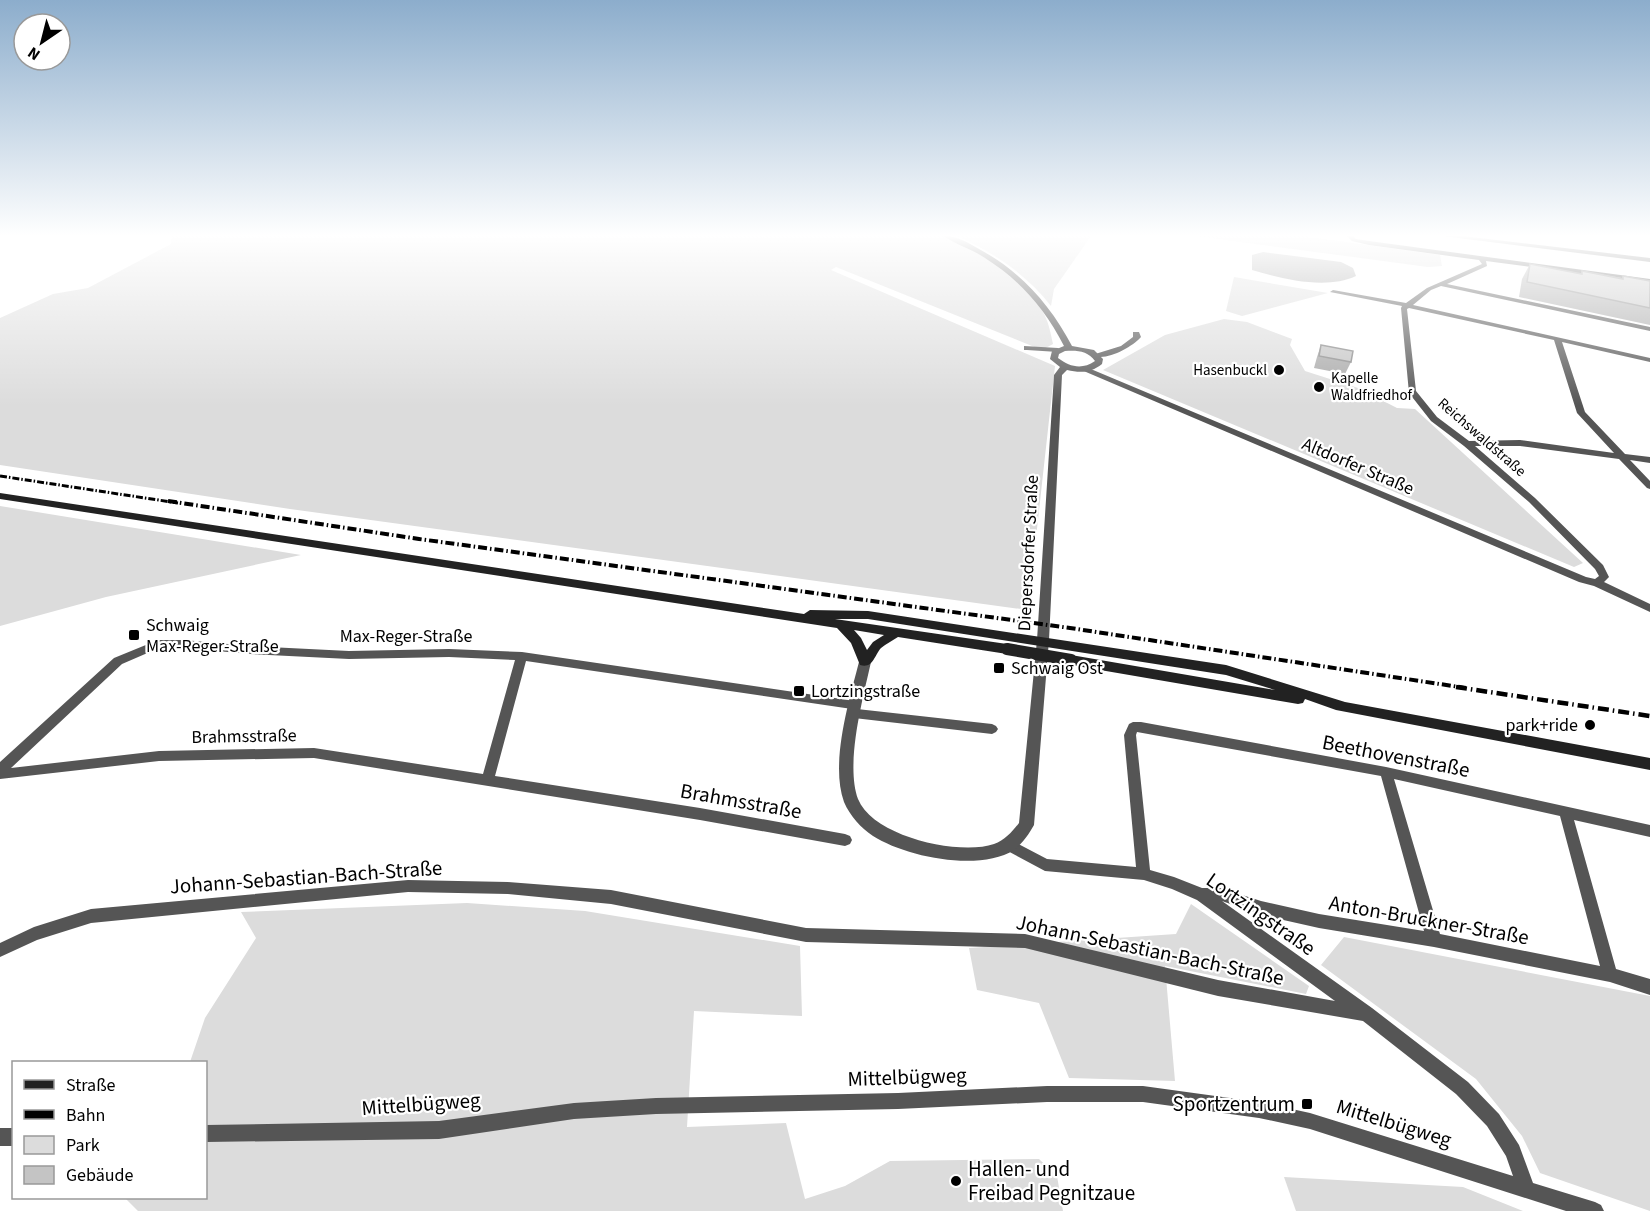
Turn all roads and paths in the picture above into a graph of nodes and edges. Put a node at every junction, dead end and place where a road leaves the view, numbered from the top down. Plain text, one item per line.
1 (1033, 293) edge
2 (1336, 293) edge
3 (1426, 293) edge
4 (1479, 293) edge
5 (1406, 305) junction
6 (1650, 329) edge
7 (1136, 334) dead end
8 (1557, 339) junction
9 (1069, 348) junction
10 (1096, 355) junction
11 (1650, 360) edge
12 (1096, 366) junction
13 (1065, 367) junction
14 (1083, 369) junction
15 (1107, 379) junction
16 (1467, 444) junction
17 (1618, 455) junction
18 (1650, 460) edge
19 (1650, 486) edge
20 (0, 496) edge
21 (1597, 583) junction
22 (1650, 608) edge
23 (764, 613) junction
24 (842, 625) junction
25 (895, 633) junction
26 (1043, 640) junction
27 (522, 656) junction
28 (865, 662) junction
29 (1343, 706) junction
30 (854, 709) junction
31 (992, 729) dead end
32 (1650, 764) edge
33 (0, 772) edge
34 (1386, 772) junction
35 (488, 779) junction
36 (1565, 811) junction
37 (1650, 831) edge
38 (845, 840) dead end
39 (1009, 845) junction
40 (1144, 874) junction
41 (1202, 895) junction
42 (1434, 940) junction
43 (0, 950) edge
44 (1610, 975) junction
45 (1650, 987) edge
46 (1366, 1014) junction
47 (207, 1134) edge
48 (1526, 1187) junction
49 (1594, 1211) edge

1 - 9 street
2 - 5 street
3 - 5 street
4 - 6 street
5 - 8 street
5 - 16 street, Reichswaldstraße
7 - 10 street
8 - 11 street
8 - 17 street
9 - 10 street
9 - 13 street
10 - 12 street
12 - 14 street
12 - 15 street, Altdorfer Straße
13 - 14 street
13 - 26 street, Diepersdorfer Straße
14 - 15 street, Altdorfer Straße
15 - 21 street, Altdorfer Straße
16 - 17 street
16 - 21 street, Reichswaldstraße
17 - 18 street
17 - 19 street
20 - 23 main road
21 - 22 street, Altdorfer Straße
23 - 24 main road
23 - 26 main road
24 - 25 main road
24 - 28 main road
25 - 28 main road
25 - 29 main road, bridge
26 - 29 main road
26 - 39 street, Diepersdorfer Straße
27 - 30 street, Max-Reger-Straße
27 - 33 street, Max-Reger-Straße
27 - 35 street
28 - 30 street
29 - 32 main road
30 - 31 street
30 - 39 street
33 - 35 street, Brahmsstraße
34 - 36 street, Beethovenstraße
34 - 40 street, Beethovenstraße
34 - 42 street
35 - 38 street, Brahmsstraße
36 - 37 street, Beethovenstraße
36 - 44 street
39 - 40 street, Lortzingstraße
40 - 41 street, Lortzingstraße
41 - 42 street, Anton-Bruckner-Straße
41 - 46 street, Lortzingstraße
42 - 44 street, Anton-Bruckner-Straße
43 - 46 street, Johann-Sebastian-Bach-Straße
44 - 45 street, Anton-Bruckner-Straße
46 - 48 street, Lortzingstraße
47 - 48 street, Mittelbügweg
48 - 49 street, Mittelbügweg

